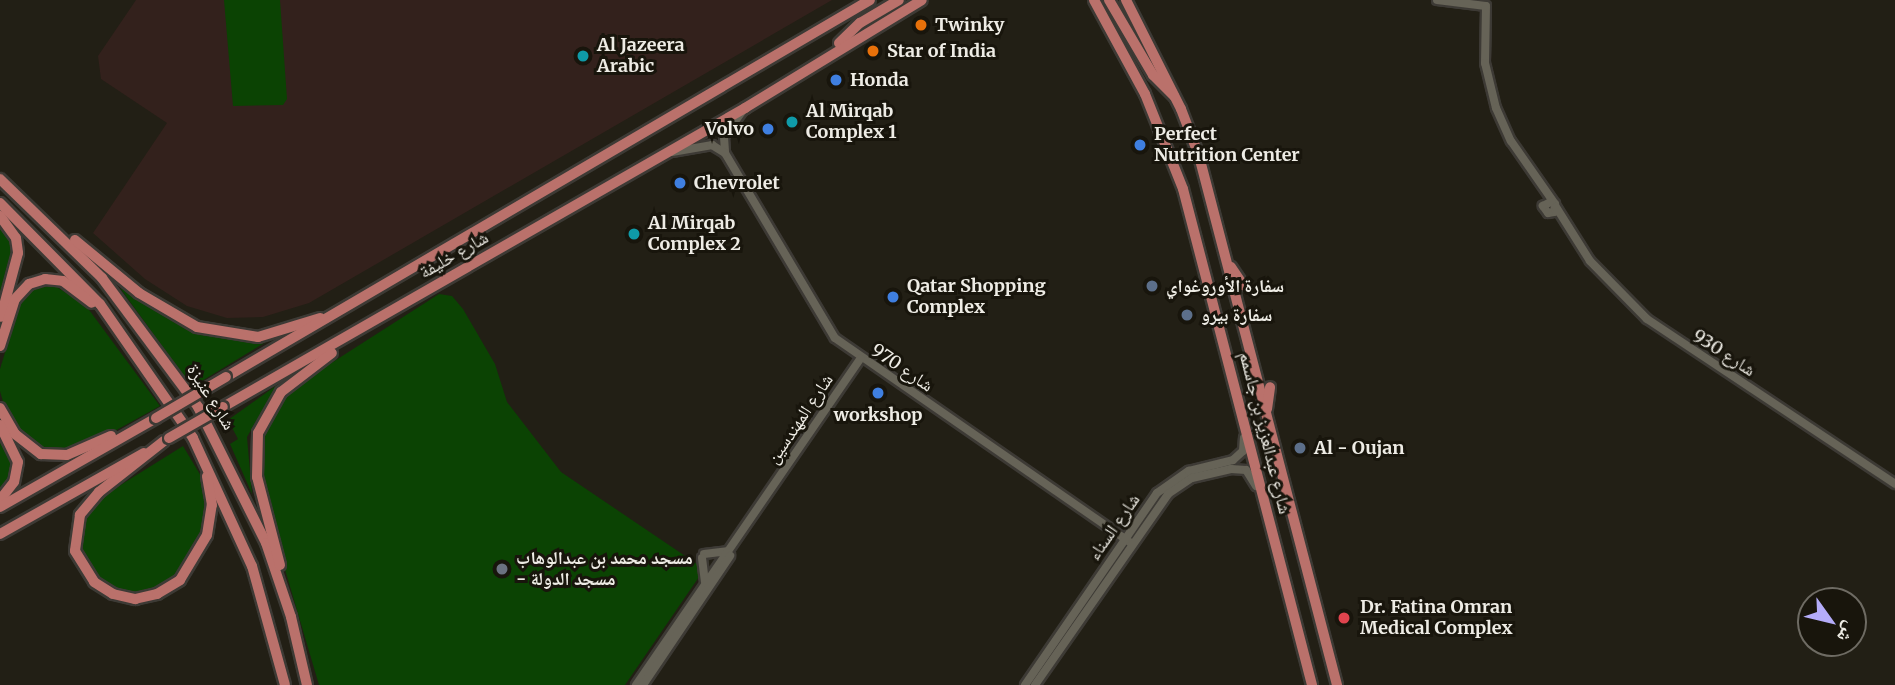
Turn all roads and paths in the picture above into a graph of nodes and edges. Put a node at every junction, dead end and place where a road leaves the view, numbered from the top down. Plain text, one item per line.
1 (870, 0) edge
2 (900, 0) edge
3 (922, 0) edge
4 (1109, 0) edge
5 (1126, 0) edge
6 (1437, 0) edge
7 (859, 3) edge
8 (1096, 3) edge
9 (819, 61) junction
10 (1176, 98) junction
11 (745, 108) junction
12 (728, 131) junction
13 (702, 146) junction
14 (669, 152) junction
15 (725, 153) junction
16 (0, 180) edge
17 (0, 203) edge
18 (0, 216) edge
19 (52, 226) junction
20 (1226, 257) junction
21 (1243, 285) dead end
22 (349, 307) junction
23 (0, 320) edge
24 (120, 329) junction
25 (361, 331) junction
26 (0, 346) edge
27 (860, 359) junction
28 (1269, 387) dead end
29 (0, 408) edge
30 (1266, 418) junction
31 (153, 420) junction
32 (1244, 421) junction
33 (0, 425) edge
34 (167, 440) junction
35 (196, 443) junction
36 (1216, 468) junction
37 (1895, 484) edge
38 (766, 497) junction
39 (0, 500) edge
40 (1265, 505) junction
41 (0, 507) edge
42 (1294, 530) junction
43 (0, 534) edge
44 (1128, 541) junction
45 (1308, 541) dead end
46 (727, 551) junction
47 (703, 586) junction
48 (283, 592) junction
49 (285, 685) edge
50 (307, 685) edge
51 (636, 685) edge
52 (643, 685) edge
53 (1025, 685) edge
54 (1035, 685) edge
55 (1312, 685) edge
56 (1337, 685) edge

1 - 7 main road, شارع خليفة
2 - 9 main road
3 - 9 main road, شارع خليفة
4 - 10 main road
5 - 10 main road, شارع عبدالعزيز بن جاسمم
6 - 37 street, شارع 930
7 - 22 main road, شارع خليفة
8 - 32 main road, شارع عبدالعزيز بن جاسمم
9 - 11 main road, شارع خليفة
10 - 20 main road, شارع عبدالعزيز بن جاسمم
11 - 12 street
11 - 14 main road, شارع خليفة
12 - 13 street
12 - 15 street
13 - 14 street
13 - 15 street
14 - 25 main road, شارع خليفة
15 - 27 street, شارع 970
16 - 19 main road, شارع عنيزة
17 - 24 main road, شارع عنيزة
18 - 23 main road
19 - 22 main road
19 - 48 main road, شارع عنيزة
20 - 21 main road
20 - 30 main road, شارع عبدالعزيز بن جاسمم
22 - 31 main road, شارع خليفة, bridge
24 - 26 main road
24 - 35 main road, شارع عنيزة
25 - 34 main road, شارع خليفة, bridge
25 - 48 main road
27 - 38 street, شارع المهندسين
27 - 44 street, شارع 970
28 - 30 main road
29 - 31 main road
30 - 42 main road, شارع عبدالعزيز بن جاسمم
31 - 41 main road, شارع خليفة
32 - 36 street, شارع السناء
32 - 40 main road, شارع عبدالعزيز بن جاسمم
33 - 39 main road
34 - 35 main road
34 - 43 main road, شارع خليفة
35 - 49 main road, شارع عنيزة
36 - 40 street, شارع السناء
36 - 44 street, شارع السناء
38 - 46 street, شارع المهندسين
38 - 52 street, شارع المهندسين
40 - 55 main road, شارع عبدالعزيز بن جاسمم
42 - 45 main road
42 - 56 main road, شارع عبدالعزيز بن جاسمم
44 - 53 street, شارع السناء
44 - 54 street, شارع السناء
46 - 47 street, شارع المهندسين
46 - 47 street
47 - 51 street, شارع المهندسين
48 - 50 main road, شارع عنيزة

